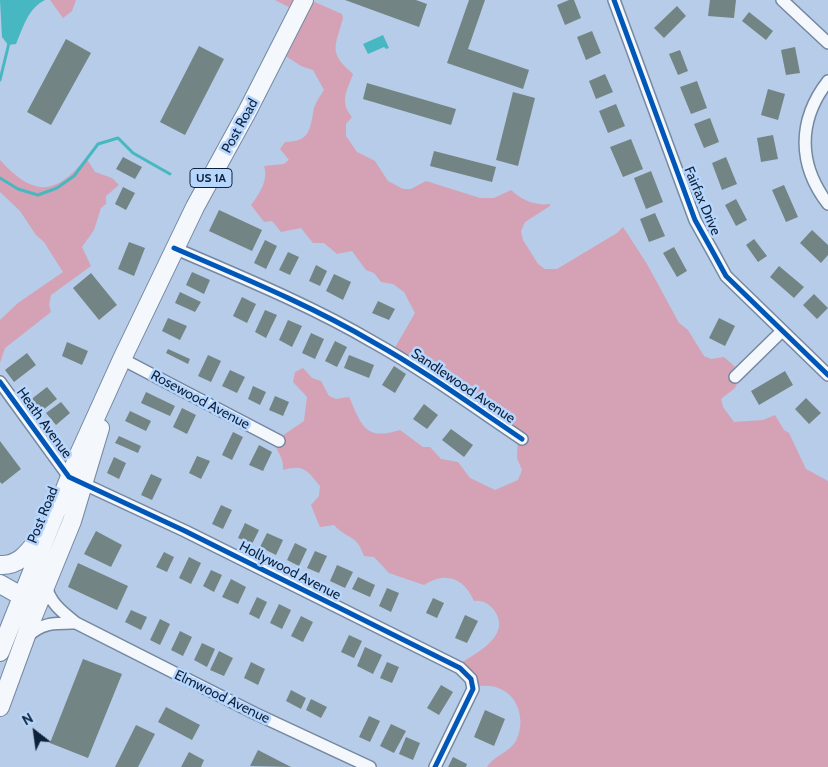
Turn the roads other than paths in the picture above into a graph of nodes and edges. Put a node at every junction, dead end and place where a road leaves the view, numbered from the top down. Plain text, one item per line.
1 (304, 0) edge
2 (782, 0) edge
3 (617, 1) edge
4 (828, 43) edge
5 (828, 82) edge
6 (828, 204) edge
7 (174, 248) junction
8 (782, 331) junction
9 (122, 359) junction
10 (828, 375) edge
11 (735, 377) dead end
12 (0, 382) edge
13 (522, 439) dead end
14 (279, 441) dead end
15 (76, 480) junction
16 (52, 523) junction
17 (0, 565) edge
18 (0, 584) edge
19 (46, 584) junction
20 (29, 601) junction
21 (76, 623) junction
22 (24, 640) junction
23 (0, 652) edge
24 (0, 707) edge
25 (370, 767) edge
26 (435, 767) edge

1 - 7 main road, Post Road / US 1A
2 - 4 street
3 - 8 street, Fairfax Drive
5 - 6 street
7 - 9 main road, Post Road / US 1A
7 - 13 street, Sandlewood Avenue
8 - 10 street, Fairfax Drive
8 - 11 street
9 - 14 street, Rosewood Avenue
9 - 15 main road, Post Road / US 1A
12 - 15 street, Heath Avenue
15 - 16 main road, Post Road / US 1A
15 - 19 main road, Post Road / US 1A
15 - 26 street, Hollywood Avenue
16 - 17 main road
16 - 20 main road, Post Road / US 1A
18 - 20 main road
19 - 20 main road, Post Road / US 1A
19 - 21 street, Elmwood Avenue
20 - 22 main road, Post Road
20 - 23 main road, Post Road / US 1A
21 - 22 street, Elmwood Avenue
21 - 25 street, Elmwood Avenue
22 - 24 main road, Post Road

